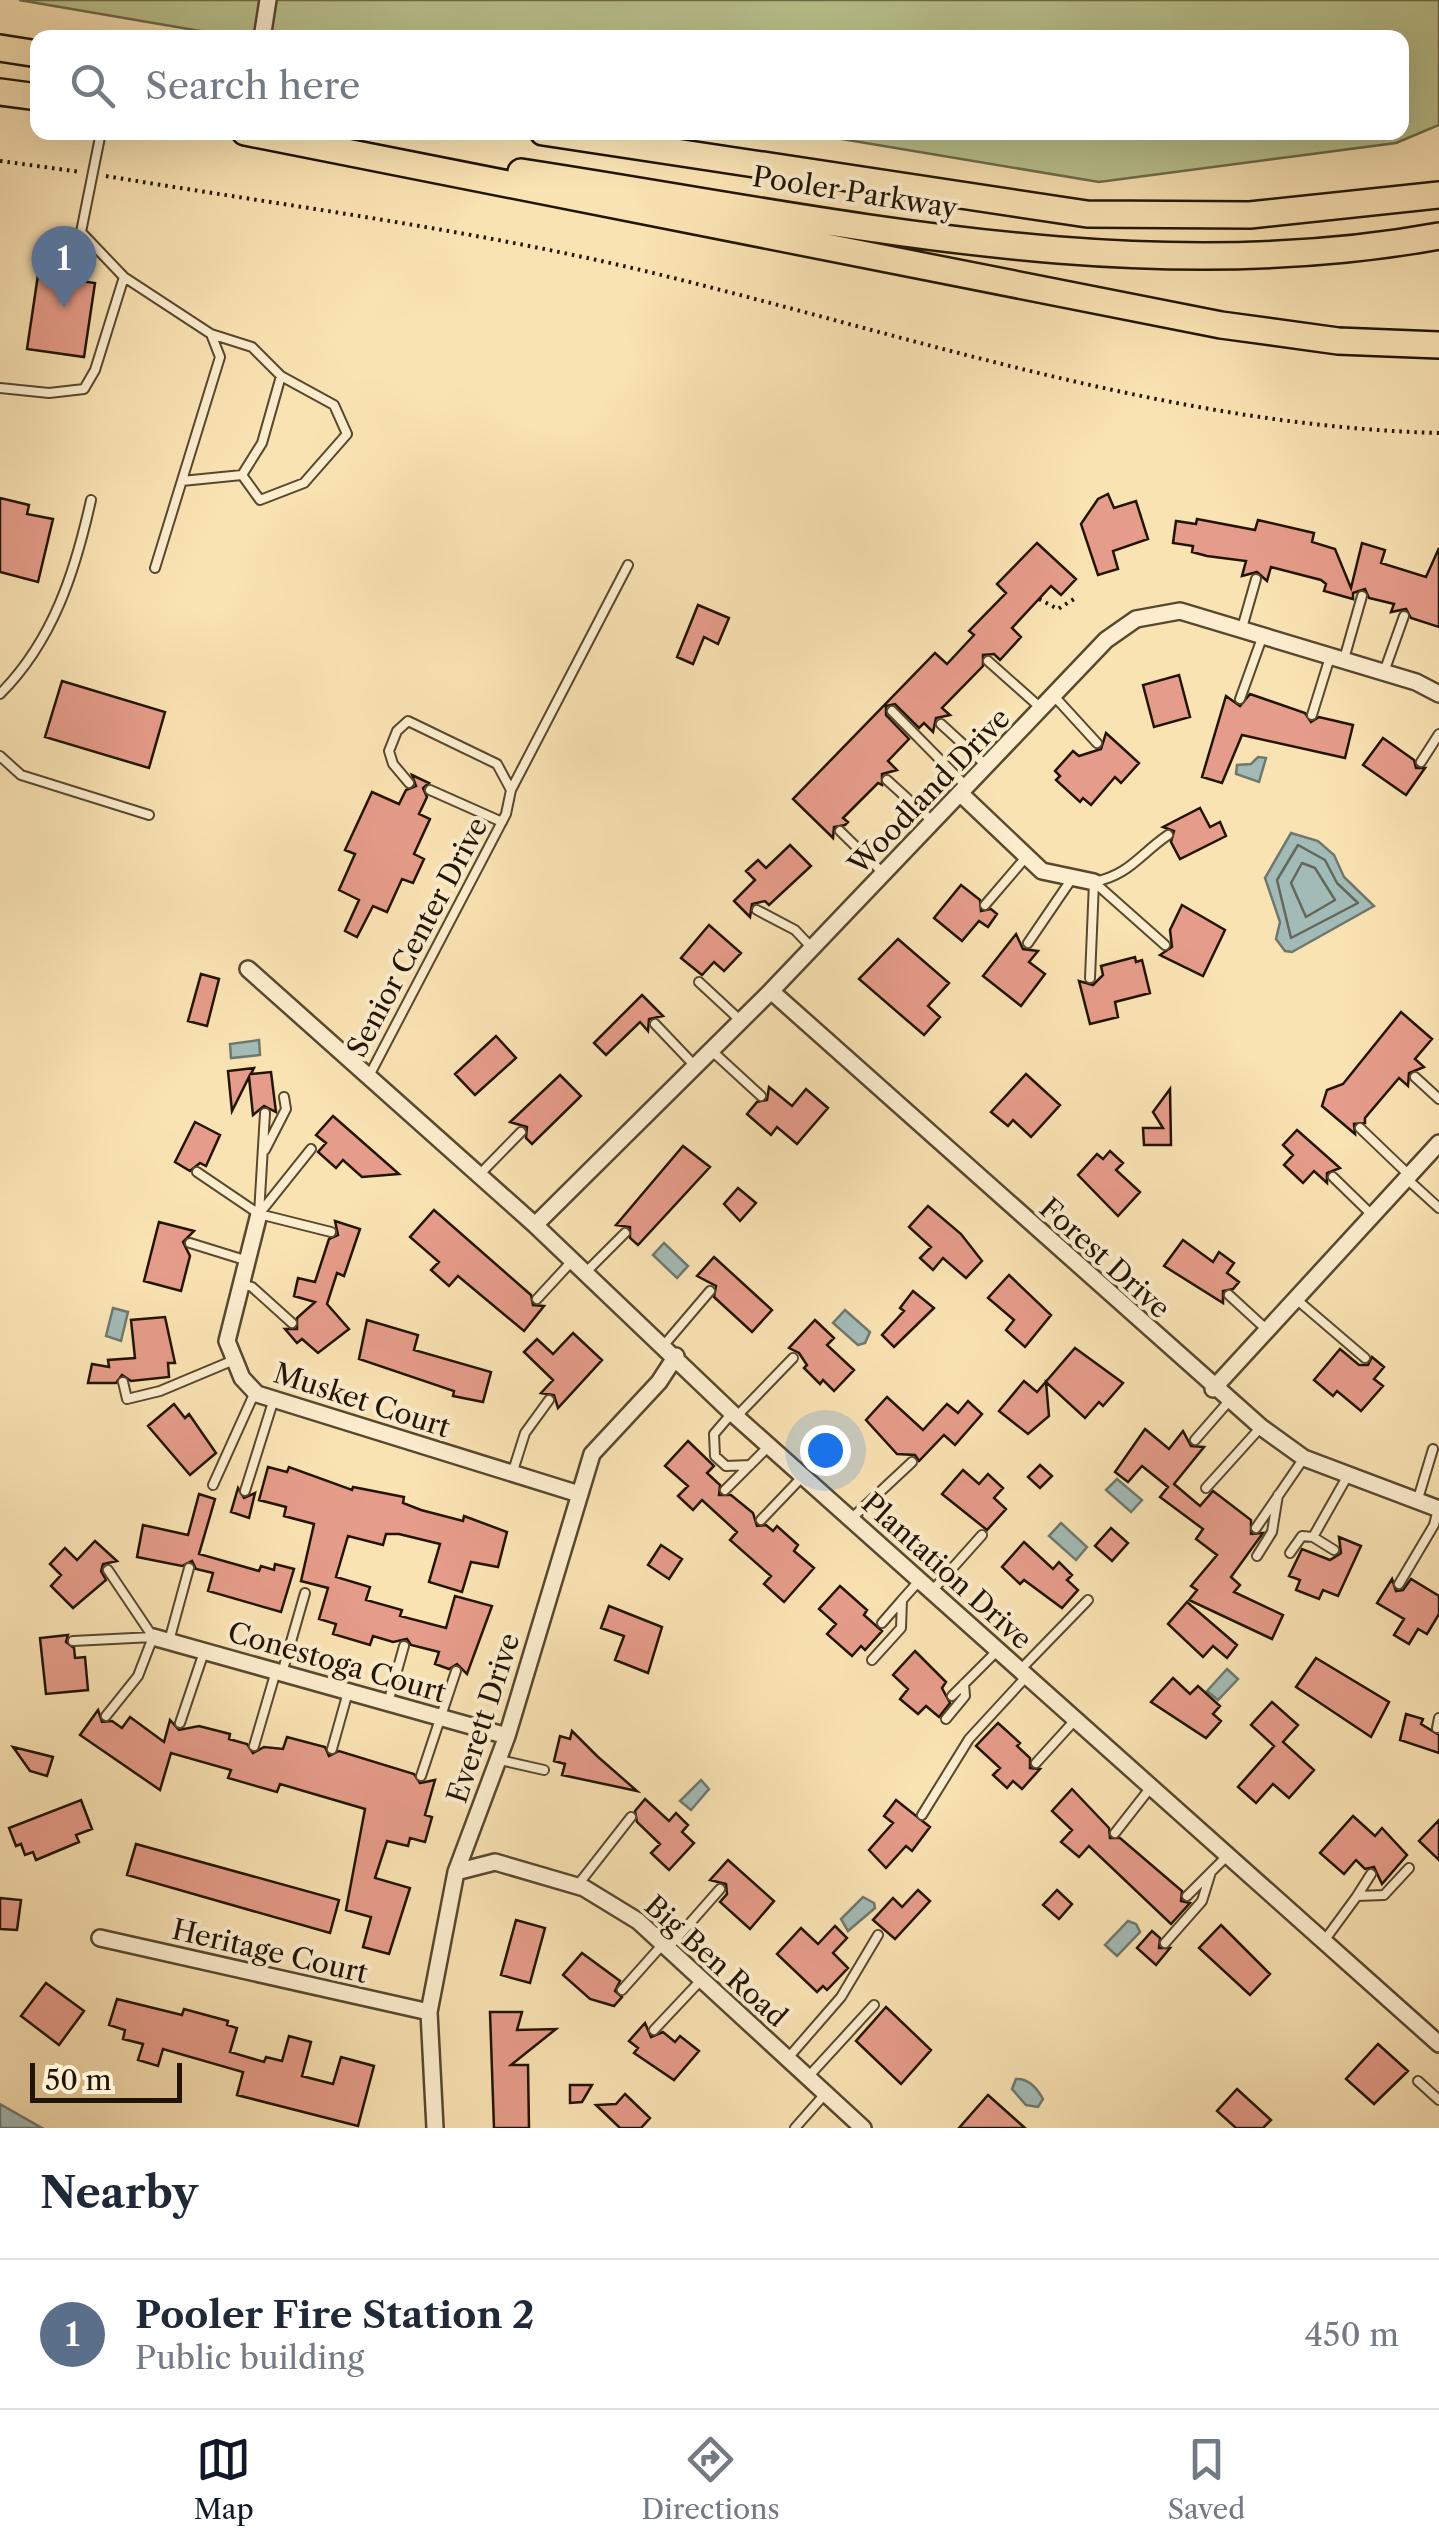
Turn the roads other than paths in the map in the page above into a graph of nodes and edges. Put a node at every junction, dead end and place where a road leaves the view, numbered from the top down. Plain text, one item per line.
1 (268, 0) edge
2 (263, 30) edge
3 (0, 48) edge
4 (30, 53) edge
5 (0, 92) edge
6 (30, 96) edge
7 (98, 140) edge
8 (285, 140) edge
9 (317, 140) edge
10 (597, 140) edge
11 (1439, 195) edge
12 (1439, 236) edge
13 (124, 277) junction
14 (211, 334) junction
15 (1439, 344) edge
16 (281, 376) junction
17 (0, 388) edge
18 (242, 475) junction
19 (182, 482) junction
20 (92, 500) dead end
21 (628, 565) dead end
22 (155, 568) dead end
23 (1256, 579) dead end
24 (1362, 596) dead end
25 (1404, 616) dead end
26 (1242, 629) junction
27 (1262, 635) junction
28 (1337, 658) junction
29 (988, 661) dead end
30 (1384, 672) junction
31 (0, 694) edge
32 (1439, 694) edge
33 (1240, 700) dead end
34 (1048, 702) junction
35 (892, 710) dead end
36 (1312, 715) dead end
37 (941, 724) dead end
38 (1439, 734) edge
39 (1097, 743) dead end
40 (0, 756) edge
41 (1421, 762) dead end
42 (988, 767) junction
43 (887, 780) dead end
44 (409, 782) dead end
45 (430, 790) dead end
46 (511, 790) junction
47 (965, 791) junction
48 (149, 815) dead end
49 (504, 818) junction
50 (934, 823) junction
51 (840, 830) dead end
52 (1168, 835) dead end
53 (1026, 856) junction
54 (884, 874) junction
55 (1073, 877) junction
56 (1094, 882) junction
57 (986, 905) dead end
58 (757, 910) dead end
59 (1028, 944) dead end
60 (1165, 946) dead end
61 (812, 948) junction
62 (248, 969) dead end
63 (1090, 978) dead end
64 (699, 982) dead end
65 (771, 991) junction
66 (741, 1022) junction
67 (655, 1024) dead end
68 (712, 1051) junction
69 (696, 1067) junction
70 (1415, 1077) dead end
71 (367, 1080) junction
72 (762, 1096) dead end
73 (284, 1097) dead end
74 (1439, 1100) edge
75 (265, 1114) dead end
76 (1360, 1128) dead end
77 (520, 1132) dead end
78 (1439, 1142) edge
79 (311, 1150) dead end
80 (263, 1154) junction
81 (198, 1172) dead end
82 (478, 1176) junction
83 (1333, 1176) dead end
84 (1408, 1177) junction
85 (1439, 1208) edge
86 (260, 1214) junction
87 (1372, 1215) junction
88 (535, 1225) junction
89 (331, 1232) dead end
90 (625, 1233) dead end
91 (190, 1243) dead end
92 (573, 1260) junction
93 (248, 1261) junction
94 (586, 1272) junction
95 (242, 1284) junction
96 (710, 1291) dead end
97 (1229, 1295) dead end
98 (1296, 1298) junction
99 (536, 1299) dead end
100 (292, 1323) dead end
101 (1267, 1330) junction
102 (670, 1350) junction
103 (793, 1358) dead end
104 (1365, 1358) dead end
105 (234, 1360) junction
106 (123, 1382) dead end
107 (1213, 1388) junction
108 (254, 1392) junction
109 (549, 1400) dead end
110 (1228, 1401) junction
111 (273, 1402) junction
112 (734, 1415) junction
113 (1261, 1427) junction
114 (1195, 1440) dead end
115 (769, 1446) junction
116 (1433, 1449) dead end
117 (1304, 1458) junction
118 (912, 1462) dead end
119 (750, 1466) junction
120 (512, 1474) junction
121 (803, 1476) junction
122 (1347, 1477) junction
123 (214, 1486) dead end
124 (1206, 1488) dead end
125 (246, 1490) dead end
126 (726, 1490) dead end
127 (1278, 1491) junction
128 (578, 1494) junction
129 (1417, 1502) junction
130 (1439, 1509) edge
131 (851, 1518) junction
132 (761, 1520) dead end
133 (1256, 1528) dead end
134 (982, 1535) dead end
135 (1313, 1537) junction
136 (1334, 1550) dead end
137 (1290, 1553) dead end
138 (1258, 1556) dead end
139 (189, 1568) dead end
140 (108, 1570) dead end
141 (1399, 1584) dead end
142 (926, 1586) junction
143 (305, 1593) dead end
144 (902, 1600) junction
145 (1088, 1600) dead end
146 (882, 1623) dead end
147 (161, 1639) junction
148 (73, 1641) dead end
149 (404, 1646) dead end
150 (998, 1650) junction
151 (204, 1651) junction
152 (872, 1660) dead end
153 (456, 1671) dead end
154 (279, 1672) junction
155 (1024, 1673) junction
156 (964, 1684) junction
157 (348, 1692) junction
158 (952, 1696) dead end
159 (388, 1703) junction
160 (106, 1716) dead end
161 (444, 1718) junction
162 (946, 1719) dead end
163 (1076, 1720) junction
164 (180, 1723) dead end
165 (508, 1736) junction
166 (254, 1746) dead end
167 (332, 1749) dead end
168 (499, 1759) junction
169 (1036, 1764) dead end
170 (544, 1770) dead end
171 (421, 1776) dead end
172 (1151, 1787) junction
173 (922, 1815) dead end
174 (631, 1816) dead end
175 (1115, 1834) dead end
176 (1228, 1856) junction
177 (1409, 1868) dead end
178 (456, 1872) junction
179 (1211, 1872) junction
180 (1371, 1874) dead end
181 (577, 1886) junction
182 (720, 1889) dead end
183 (1188, 1896) dead end
184 (1357, 1896) junction
185 (878, 1935) dead end
186 (100, 1938) dead end
187 (1324, 1941) junction
188 (1165, 1943) dead end
189 (666, 1946) junction
190 (838, 1978) dead end
191 (702, 1979) junction
192 (846, 1988) junction
193 (622, 1990) dead end
194 (874, 2005) dead end
195 (429, 2012) junction
196 (654, 2030) dead end
197 (1439, 2044) edge
198 (788, 2058) junction
199 (808, 2078) junction
200 (1418, 2081) dead end
201 (826, 2094) junction
202 (1439, 2100) edge
203 (435, 2128) edge
204 (794, 2128) edge
205 (863, 2128) edge

1 - 2 street
3 - 4 main road
5 - 6 main road
7 - 13 lane
8 - 15 main road
9 - 12 main road, Pooler Parkway
10 - 11 main road, Pooler Parkway
13 - 14 lane
13 - 17 lane
14 - 16 lane
14 - 19 lane
16 - 18 lane
16 - 18 lane
18 - 19 lane
19 - 22 lane
20 - 31 lane
21 - 46 lane, Senior Center Drive
23 - 26 lane
24 - 28 lane
25 - 30 lane
26 - 27 street, Woodland Drive
26 - 34 street, Woodland Drive
27 - 28 street, Woodland Drive
27 - 33 lane
28 - 30 street, Woodland Drive
28 - 36 lane
29 - 34 lane
30 - 32 street, Woodland Drive
34 - 39 lane
34 - 42 street, Woodland Drive
35 - 47 lane
37 - 42 lane
38 - 41 lane
40 - 48 lane
42 - 47 street, Woodland Drive
43 - 50 lane
44 - 46 lane
45 - 49 lane
46 - 49 lane, Senior Center Drive
47 - 50 street, Woodland Drive
47 - 53 street
49 - 71 lane, Senior Center Drive
50 - 54 street, Woodland Drive
51 - 54 lane
52 - 56 lane
53 - 55 street
53 - 57 lane
54 - 61 street, Woodland Drive
55 - 56 street
55 - 59 lane
56 - 60 lane
56 - 63 lane
58 - 61 lane
61 - 65 street, Woodland Drive
62 - 71 street, Plantation Drive
64 - 66 lane
65 - 66 street, Woodland Drive
65 - 107 street, Forest Drive
66 - 68 street, Woodland Drive
67 - 69 lane
68 - 69 street, Woodland Drive
68 - 72 lane
69 - 88 street, Woodland Drive
70 - 74 lane
71 - 82 street, Plantation Drive
73 - 80 lane
75 - 80 lane
76 - 84 lane
77 - 82 lane
78 - 84 street
79 - 86 lane
80 - 86 lane
81 - 86 lane
82 - 88 street, Plantation Drive
83 - 87 lane
84 - 85 lane
84 - 87 street
86 - 89 lane
86 - 93 street
87 - 98 street
88 - 92 street, Plantation Drive
90 - 94 lane
91 - 93 lane
92 - 94 street, Plantation Drive
92 - 99 lane
93 - 95 street
94 - 102 street, Plantation Drive
95 - 100 lane
95 - 105 street
96 - 102 lane
97 - 101 lane
98 - 101 street
98 - 104 lane
101 - 107 street
102 - 112 street, Plantation Drive
102 - 128 street, Everett Drive
103 - 112 lane
105 - 106 lane
105 - 108 street, Musket Court
107 - 110 street, Forest Drive
108 - 111 street, Musket Court
108 - 123 lane
109 - 120 lane
110 - 113 street, Forest Drive
110 - 114 lane
111 - 120 street, Musket Court
111 - 125 lane
112 - 115 street, Plantation Drive
112 - 119 lane
113 - 117 street, Forest Drive
113 - 124 lane
115 - 119 lane
115 - 121 street, Plantation Drive
116 - 129 lane
117 - 122 street, Forest Drive
117 - 127 lane
118 - 131 lane
119 - 126 lane
120 - 128 street, Musket Court
121 - 131 street, Plantation Drive
121 - 132 lane
122 - 129 street, Forest Drive
122 - 135 lane
127 - 133 lane
127 - 138 lane
128 - 165 street, Everett Drive
129 - 130 street, Forest Drive
130 - 141 lane
131 - 142 street, Plantation Drive
134 - 142 lane
135 - 136 lane
135 - 137 lane
139 - 147 lane
140 - 147 lane
142 - 144 lane
142 - 150 street, Plantation Drive
143 - 154 lane
144 - 146 lane
144 - 152 lane
145 - 155 lane
147 - 148 lane
147 - 151 street, Conestoga Court
147 - 160 lane
149 - 159 lane
150 - 155 street, Plantation Drive
150 - 156 lane
151 - 154 street, Conestoga Court
151 - 164 lane
153 - 161 lane
154 - 157 street, Conestoga Court
154 - 166 lane
155 - 163 street, Plantation Drive
155 - 173 lane
156 - 158 lane
156 - 162 lane
157 - 159 street, Conestoga Court
157 - 167 lane
159 - 161 street, Conestoga Court
161 - 165 street, Conestoga Court
161 - 171 lane
163 - 169 lane
163 - 172 street, Plantation Drive
165 - 168 street, Everett Drive
168 - 170 lane
168 - 178 street, Everett Drive
172 - 175 lane
172 - 176 street, Plantation Drive
174 - 181 lane
176 - 179 lane
176 - 187 street, Plantation Drive
177 - 184 lane
178 - 181 street, Big Ben Road
178 - 195 street, Everett Drive
179 - 183 lane
179 - 188 lane
180 - 184 lane
181 - 189 street, Big Ben Road
182 - 189 lane
184 - 187 lane
185 - 192 lane
186 - 195 street, Heritage Court
187 - 197 street, Plantation Drive
189 - 191 street, Big Ben Road
189 - 193 lane
190 - 192 lane
191 - 196 lane
191 - 198 street, Big Ben Road
192 - 198 lane
194 - 199 lane
195 - 203 street, Everett Drive
198 - 199 street, Big Ben Road
199 - 201 street, Big Ben Road
200 - 202 lane
201 - 204 lane
201 - 205 street, Big Ben Road

